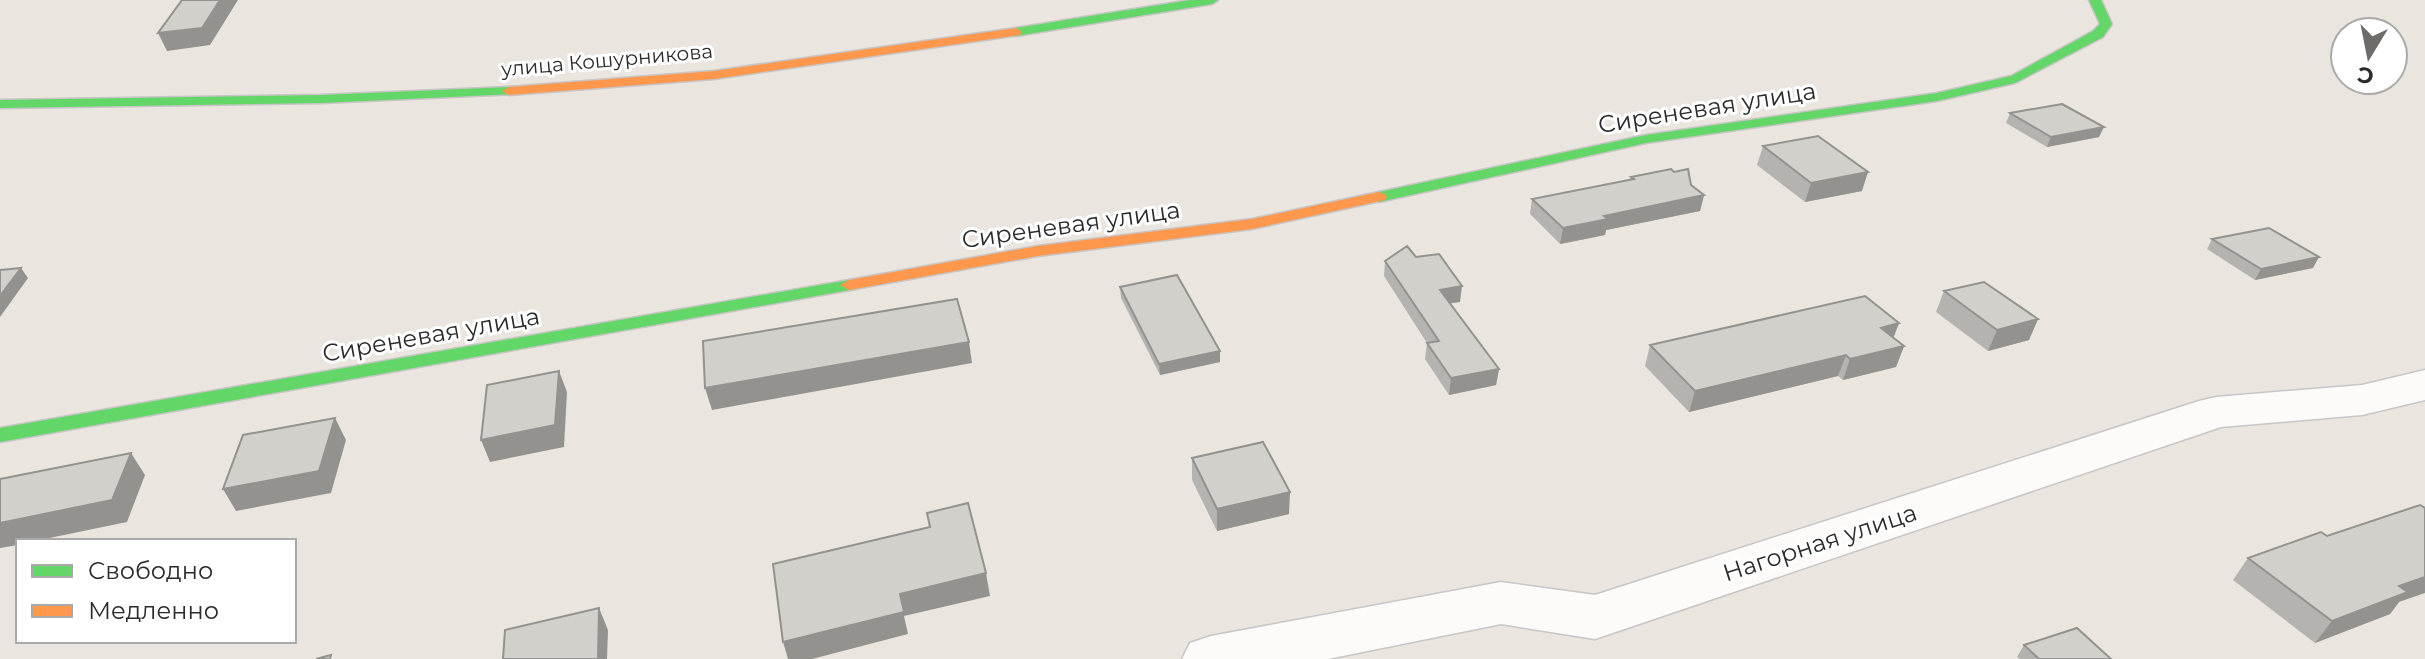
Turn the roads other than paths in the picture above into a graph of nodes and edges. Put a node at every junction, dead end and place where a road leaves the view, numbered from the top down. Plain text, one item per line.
1 (1212, 0) edge
2 (2095, 0) edge
3 (1139, 6) edge
4 (0, 104) edge
5 (2425, 385) edge
6 (0, 435) edge
7 (1211, 659) edge

1 - 3 street, улица Кошурникова
2 - 6 street, Сиреневая улица
3 - 4 street, улица Кошурникова
5 - 7 street, Нагорная улица

